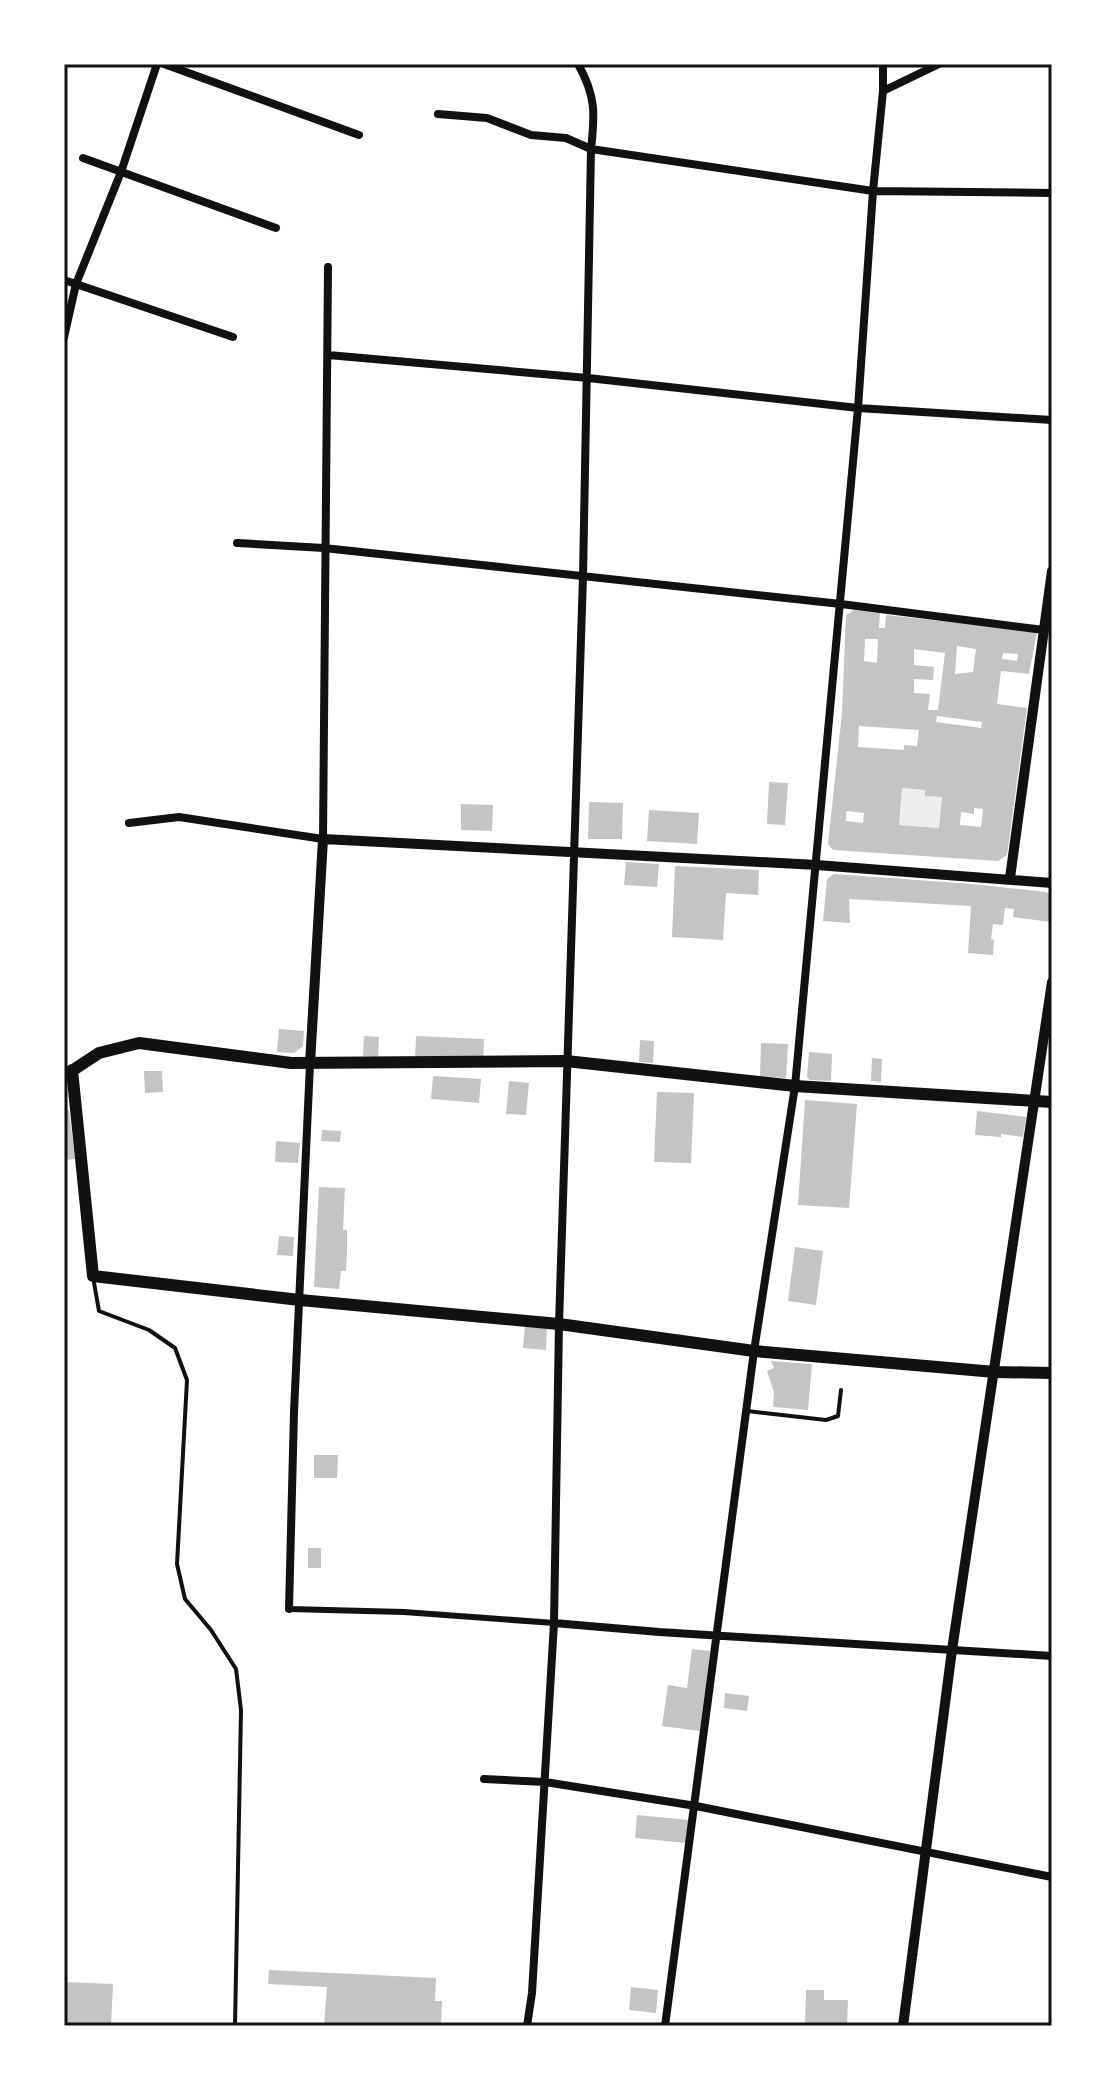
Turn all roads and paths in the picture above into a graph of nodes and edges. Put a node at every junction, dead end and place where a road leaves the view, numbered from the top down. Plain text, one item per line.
1 (157, 64) edge
2 (164, 64) edge
3 (578, 64) edge
4 (883, 64) edge
5 (939, 64) edge
6 (883, 91) junction
7 (438, 114) dead end
8 (359, 135) dead end
9 (591, 149) junction
10 (83, 158) dead end
11 (121, 172) junction
12 (873, 191) junction
13 (1052, 193) edge
14 (276, 228) dead end
15 (328, 267) dead end
16 (64, 280) edge
17 (76, 284) junction
18 (64, 337) edge
19 (233, 337) dead end
20 (328, 355) junction
21 (588, 378) junction
22 (858, 408) junction
23 (1052, 420) edge
24 (237, 543) dead end
25 (324, 548) junction
26 (1052, 571) edge
27 (583, 576) junction
28 (841, 604) junction
29 (1048, 631) edge
30 (129, 823) dead end
31 (323, 839) junction
32 (575, 851) junction
33 (817, 865) junction
34 (1010, 878) junction
35 (1052, 883) edge
36 (1052, 982) edge
37 (566, 1061) junction
38 (310, 1064) junction
39 (68, 1073) edge
40 (795, 1086) junction
41 (1034, 1099) junction
42 (1052, 1102) edge
43 (93, 1276) junction
44 (300, 1300) junction
45 (559, 1324) junction
46 (754, 1351) junction
47 (995, 1372) junction
48 (1052, 1373) edge
49 (841, 1390) dead end
50 (747, 1411) junction
51 (289, 1609) joint
52 (554, 1623) junction
53 (717, 1635) junction
54 (952, 1650) junction
55 (1052, 1656) edge
56 (484, 1779) dead end
57 (545, 1782) junction
58 (696, 1806) junction
59 (924, 1851) junction
60 (1052, 1877) edge
61 (235, 2026) edge
62 (527, 2026) edge
63 (665, 2026) edge
64 (903, 2026) edge

1 - 11 street
2 - 8 street
3 - 9 street
4 - 6 street
5 - 6 street
6 - 12 street
7 - 9 street
9 - 12 street
9 - 21 street
10 - 11 street
11 - 14 street
11 - 17 street
12 - 13 street
12 - 22 street
15 - 20 street
16 - 17 street
17 - 18 street
17 - 19 street
20 - 21 street
20 - 25 street
21 - 22 street
21 - 27 street
22 - 23 street
22 - 28 street
24 - 25 street
25 - 27 street
25 - 31 street
26 - 29 street
27 - 28 street
27 - 32 street
28 - 29 street
28 - 33 street
29 - 34 street
30 - 31 street
31 - 32 street
31 - 38 street
32 - 33 street
32 - 37 street
33 - 34 street
33 - 40 street
34 - 35 street
36 - 41 street
37 - 38 main road
37 - 40 main road
37 - 45 street
38 - 39 main road
38 - 44 street
39 - 43 main road
40 - 41 main road
40 - 46 street
41 - 42 main road
41 - 47 street
43 - 44 main road
43 - 61 lane
44 - 45 main road
44 - 51 street
45 - 46 main road
45 - 52 street
46 - 47 main road
46 - 50 street
47 - 48 main road
47 - 54 street
49 - 50 lane
50 - 53 street
51 - 52 street
52 - 53 street
52 - 57 street
53 - 54 street
53 - 58 street
54 - 55 street
54 - 59 street
56 - 57 street
57 - 58 street
57 - 62 street
58 - 59 street
58 - 63 street
59 - 60 street
59 - 64 street

